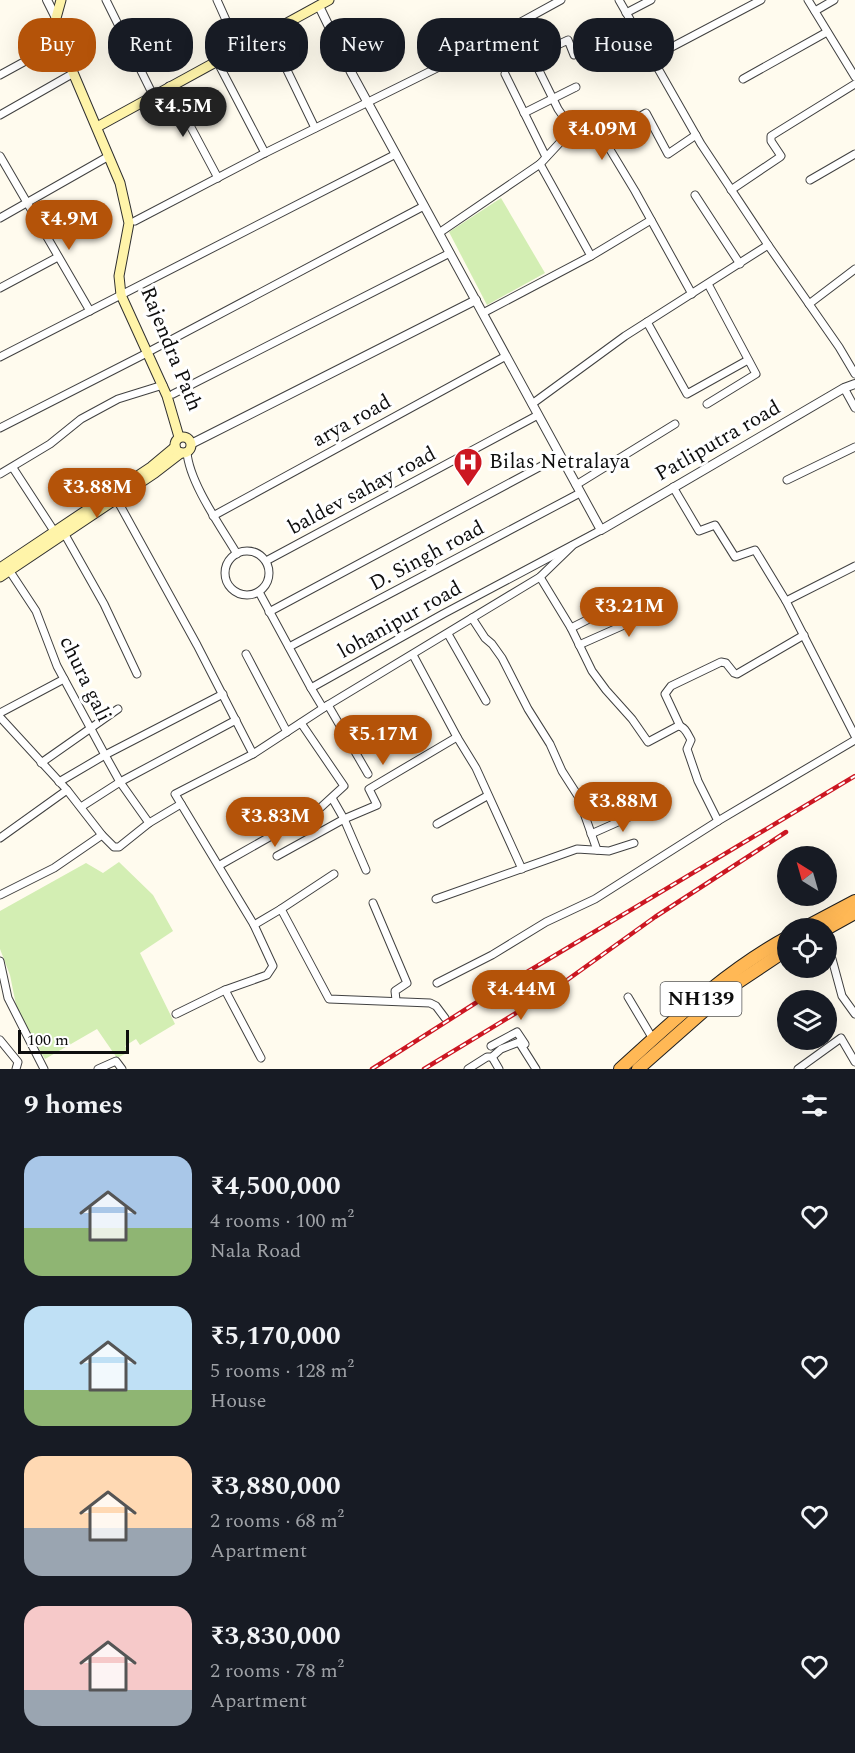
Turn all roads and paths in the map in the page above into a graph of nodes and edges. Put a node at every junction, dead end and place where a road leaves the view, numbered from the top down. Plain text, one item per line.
1 (47, 0) edge
2 (61, 0) edge
3 (106, 0) edge
4 (217, 0) edge
5 (329, 0) edge
6 (561, 0) edge
7 (619, 0) edge
8 (651, 0) edge
9 (760, 0) edge
10 (808, 0) edge
11 (834, 0) edge
12 (319, 6) junction
13 (815, 11) junction
14 (626, 13) junction
15 (56, 18) joint
16 (225, 18) edge
17 (297, 18) edge
18 (527, 18) edge
19 (629, 18) edge
20 (827, 32) junction
21 (561, 43) edge
22 (674, 46) edge
23 (573, 52) edge
24 (18, 65) edge
25 (205, 67) edge
26 (77, 72) edge
27 (223, 72) edge
28 (288, 72) edge
29 (429, 72) edge
30 (540, 72) edge
31 (659, 72) edge
32 (72, 74) joint
33 (505, 74) dead end
34 (0, 75) edge
35 (855, 77) edge
36 (743, 79) dead end
37 (855, 84) edge
38 (169, 86) junction
39 (576, 87) dead end
40 (153, 95) junction
41 (553, 99) junction
42 (367, 102) junction
43 (524, 113) junction
44 (0, 115) edge
45 (100, 125) junction
46 (315, 128) junction
47 (696, 135) junction
48 (265, 153) junction
49 (396, 154) junction
50 (855, 154) edge
51 (109, 156) junction
52 (546, 156) junction
53 (0, 158) edge
54 (540, 164) junction
55 (218, 178) junction
56 (810, 180) dead end
57 (123, 182) junction
58 (731, 190) junction
59 (695, 195) dead end
60 (27, 204) junction
61 (424, 206) junction
62 (0, 218) edge
63 (651, 220) junction
64 (135, 221) junction
65 (439, 233) junction
66 (768, 245) junction
67 (450, 253) junction
68 (591, 256) junction
69 (58, 257) junction
70 (740, 264) junction
71 (855, 269) edge
72 (708, 284) junction
73 (0, 288) edge
74 (124, 293) junction
75 (692, 294) junction
76 (476, 300) junction
77 (809, 304) junction
78 (90, 311) junction
79 (483, 313) junction
80 (647, 322) junction
81 (149, 352) junction
82 (506, 356) junction
83 (0, 357) edge
84 (748, 360) junction
85 (855, 374) edge
86 (855, 384) edge
87 (163, 385) junction
88 (844, 388) junction
89 (173, 394) junction
90 (532, 404) junction
91 (707, 404) dead end
92 (855, 408) edge
93 (538, 415) junction
94 (675, 424) dead end
95 (0, 428) edge
96 (183, 445) junction
97 (855, 447) edge
98 (560, 456) junction
99 (13, 468) junction
100 (0, 474) edge
101 (787, 480) dead end
102 (672, 487) junction
103 (578, 489) junction
104 (116, 498) junction
105 (213, 516) junction
106 (601, 530) junction
107 (54, 531) junction
108 (64, 533) junction
109 (572, 546) junction
110 (237, 554) junction
111 (266, 561) junction
112 (855, 566) edge
113 (5, 569) edge
114 (0, 577) edge
115 (540, 577) junction
116 (259, 592) junction
117 (629, 599) dead end
118 (786, 602) junction
119 (667, 606) dead end
120 (269, 612) junction
121 (472, 618) junction
122 (571, 628) junction
123 (448, 634) junction
124 (804, 635) junction
125 (579, 645) junction
126 (289, 647) junction
127 (246, 654) dead end
128 (413, 655) junction
129 (137, 674) dead end
130 (64, 679) junction
131 (311, 688) junction
132 (223, 694) junction
133 (486, 701) dead end
134 (326, 707) junction
135 (118, 709) dead end
136 (0, 715) edge
137 (236, 720) junction
138 (301, 723) junction
139 (680, 726) junction
140 (90, 728) junction
141 (286, 732) junction
142 (457, 737) junction
143 (855, 738) edge
144 (253, 754) junction
145 (105, 755) junction
146 (41, 763) junction
147 (368, 774) dead end
148 (59, 782) junction
149 (120, 782) junction
150 (67, 790) junction
151 (487, 796) junction
152 (332, 798) junction
153 (181, 804) junction
154 (81, 807) junction
155 (645, 810) dead end
156 (344, 819) junction
157 (718, 821) junction
158 (149, 823) junction
159 (437, 824) dead end
160 (591, 834) junction
161 (102, 835) junction
162 (0, 838) edge
163 (634, 843) dead end
164 (597, 850) junction
165 (277, 856) dead end
166 (220, 865) junction
167 (522, 869) junction
168 (366, 870) dead end
169 (334, 874) dead end
170 (0, 895) edge
171 (436, 899) dead end
172 (855, 901) edge
173 (372, 903) dead end
174 (281, 909) junction
175 (855, 913) edge
176 (823, 918) edge
177 (837, 923) edge
178 (254, 925) junction
179 (777, 943) edge
180 (777, 956) edge
181 (0, 961) edge
182 (837, 978) edge
183 (437, 983) dead end
184 (225, 990) junction
185 (628, 997) dead end
186 (396, 1000) junction
187 (176, 1014) dead end
188 (855, 1014) edge
189 (445, 1018) dead end
190 (0, 1040) edge
191 (653, 1040) junction
192 (491, 1046) dead end
193 (492, 1057) junction
194 (261, 1058) dead end
195 (855, 1062) edge
196 (16, 1069) edge
197 (44, 1069) edge
198 (98, 1069) edge
199 (122, 1069) edge
200 (468, 1069) edge
201 (499, 1069) edge
202 (536, 1069) edge
203 (541, 1069) edge
204 (620, 1069) edge
205 (638, 1069) edge
206 (798, 1069) edge

1 - 15 street
2 - 15 main road
3 - 40 street
4 - 16 street
5 - 12 main road
6 - 18 street
7 - 14 street
8 - 14 street
9 - 22 street
10 - 13 street
11 - 13 street
12 - 17 main road
12 - 42 street
13 - 20 street
14 - 19 street
20 - 35 street
20 - 36 street
21 - 23 street
24 - 34 street
25 - 38 main road
26 - 45 main road, Rajendra Path
27 - 48 street
28 - 46 street
29 - 42 street
30 - 41 street
31 - 47 street
32 - 44 street
32 - 45 main road, Rajendra Path
33 - 43 street
37 - 58 street
38 - 40 main road
38 - 55 street
39 - 41 street
40 - 45 main road
41 - 43 street
41 - 52 street
42 - 46 street
42 - 49 street
43 - 52 street
45 - 51 main road, Rajendra Path
45 - 57 main road, Rajendra Path
46 - 48 street
47 - 58 street
47 - 63 street
48 - 55 street
49 - 61 street
49 - 74 street
50 - 56 street
51 - 57 main road, Rajendra Path
51 - 60 street
52 - 54 street
53 - 60 street
54 - 65 street
54 - 68 street
55 - 64 street
57 - 64 main road, Rajendra Path
57 - 74 main road, Rajendra Path
58 - 66 street
59 - 70 street
60 - 62 street
60 - 69 street
61 - 65 street
61 - 81 street
63 - 68 street
63 - 75 street
64 - 74 main road, Rajendra Path
65 - 67 street
66 - 70 street
66 - 77 street
67 - 76 street
67 - 89 street
68 - 79 street
69 - 73 street
69 - 78 street
70 - 72 street
71 - 77 street
72 - 75 street
72 - 84 street
74 - 78 street
74 - 81 main road, Rajendra Path
75 - 80 street
76 - 79 street
76 - 96 street
77 - 85 street
78 - 83 street
79 - 82 street
80 - 84 street
80 - 90 street
81 - 87 main road, Rajendra Path
81 - 89 main road, Rajendra Path
81 - 95 street
82 - 90 street
82 - 105 street, arya road
84 - 91 street
86 - 88 street, Patliputra road
87 - 96 main road, Rajendra Path
87 - 99 street
88 - 92 street
88 - 102 street, Patliputra road
89 - 96 main road, Rajendra Path
90 - 93 street
93 - 98 street
93 - 111 street, baldev sahay road
94 - 103 street, D. Singh road
96 - 104 main road
96 - 105 street
96 - 107 main road
97 - 101 street
98 - 103 street
98 - 120 street
99 - 100 street
99 - 107 street
102 - 106 street, Patliputra road
102 - 118 street
103 - 106 street
103 - 126 street, D. Singh road
104 - 108 main road
104 - 132 street
105 - 110 street
106 - 109 street, lohanipur road
107 - 113 main road
108 - 113 main road
108 - 129 street
109 - 115 street
109 - 131 street, lohanipur road
110 - 111 street
110 - 116 street
111 - 116 street
112 - 118 street
113 - 114 main road
113 - 130 street, chura gali
115 - 121 street
115 - 122 street
116 - 120 street
117 - 122 street
118 - 124 street
119 - 125 street
120 - 126 street
121 - 123 street
121 - 160 street
122 - 125 street
123 - 128 street
123 - 133 street
124 - 139 street
124 - 143 street
125 - 139 street
126 - 131 street
127 - 141 street
128 - 134 street
128 - 142 street
130 - 136 street
130 - 140 street, chura gali
131 - 134 street
132 - 137 street
132 - 145 street
134 - 138 street
134 - 147 street
135 - 140 street
136 - 146 street
137 - 144 street
137 - 149 street
138 - 141 street
138 - 152 street
139 - 157 street
140 - 145 street, chura gali
140 - 146 street
141 - 144 street
142 - 151 street
142 - 156 street
143 - 157 street
144 - 153 street
145 - 148 street, chura gali
145 - 149 street
146 - 148 street
148 - 150 street
149 - 154 street
149 - 158 street
150 - 154 street
150 - 162 street
151 - 159 street
151 - 167 street
152 - 156 street
152 - 166 street
153 - 158 street
153 - 166 street
154 - 161 street
155 - 160 street
156 - 165 street
156 - 168 street
157 - 183 street
158 - 161 street
160 - 164 street
161 - 170 street
163 - 164 street
164 - 167 street
166 - 178 street
167 - 171 street
169 - 174 street
172 - 176 highway
173 - 186 street
174 - 178 street
174 - 186 street
175 - 177 highway
178 - 184 street
179 - 191 highway, NH139
180 - 205 highway, NH139
181 - 197 street
182 - 188 street
184 - 187 street
184 - 194 street
185 - 191 street
186 - 189 street
190 - 196 street
191 - 204 highway, NH139
192 - 203 street
193 - 200 street
193 - 201 street
193 - 202 street
195 - 206 street
198 - 199 street

